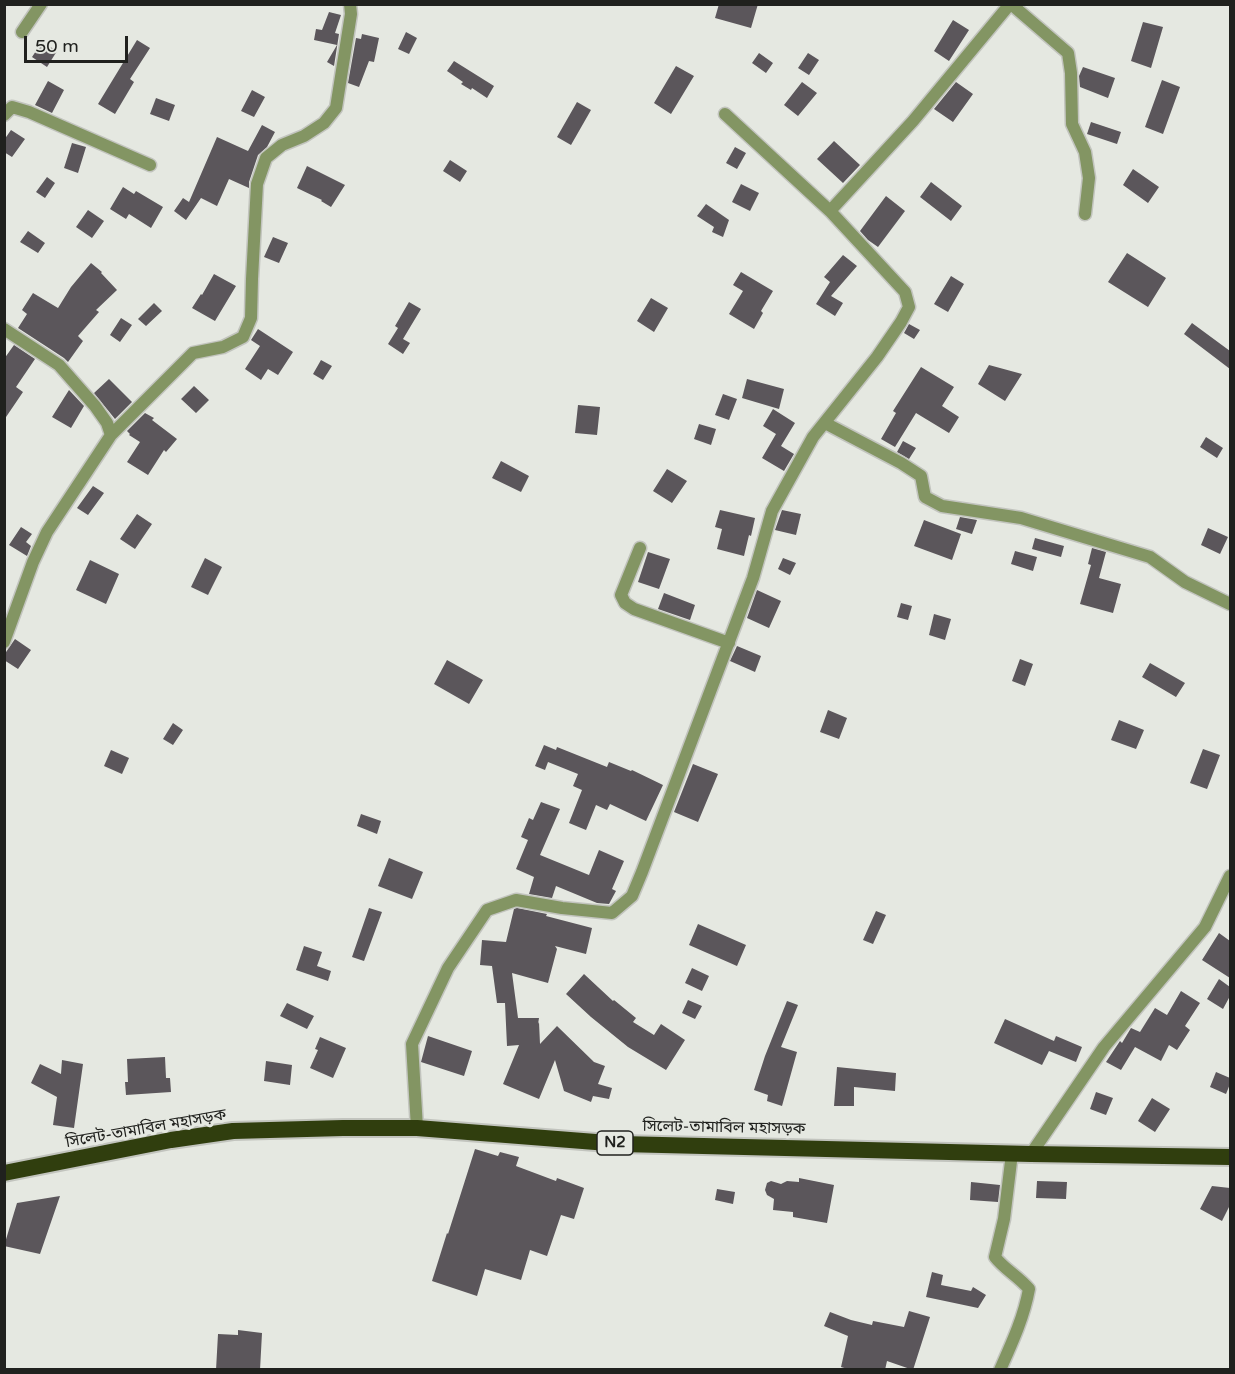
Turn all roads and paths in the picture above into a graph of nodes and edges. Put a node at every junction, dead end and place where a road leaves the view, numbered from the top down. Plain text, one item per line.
1 (41, 4) edge
2 (350, 4) edge
3 (1011, 4) edge
4 (22, 32) dead end
5 (7, 108) edge
6 (725, 114) dead end
7 (150, 165) dead end
8 (830, 212) junction
9 (1085, 214) dead end
10 (4, 329) edge
11 (825, 423) junction
12 (111, 435) junction
13 (640, 548) dead end
14 (1230, 604) edge
15 (4, 642) edge
16 (729, 643) junction
17 (1230, 876) edge
18 (417, 1128) junction
19 (1012, 1154) junction
20 (1031, 1154) junction
21 (1230, 1157) edge
22 (4, 1173) edge
23 (1000, 1370) edge

1 - 4 street
2 - 12 street
3 - 8 street
3 - 9 street
5 - 7 street
6 - 8 street
8 - 11 street
10 - 12 street
11 - 14 street
11 - 16 street
12 - 15 street
13 - 16 street
16 - 18 street
17 - 20 street
18 - 19 highway, সিলেট-তামাবিল মহাসড়ক / N2
18 - 22 highway, সিলেট-তামাবিল মহাসড়ক / N2
19 - 20 highway, সিলেট-তামাবিল মহাসড়ক / N2
19 - 23 street
20 - 21 highway, সিলেট-তামাবিল মহাসড়ক / N2

